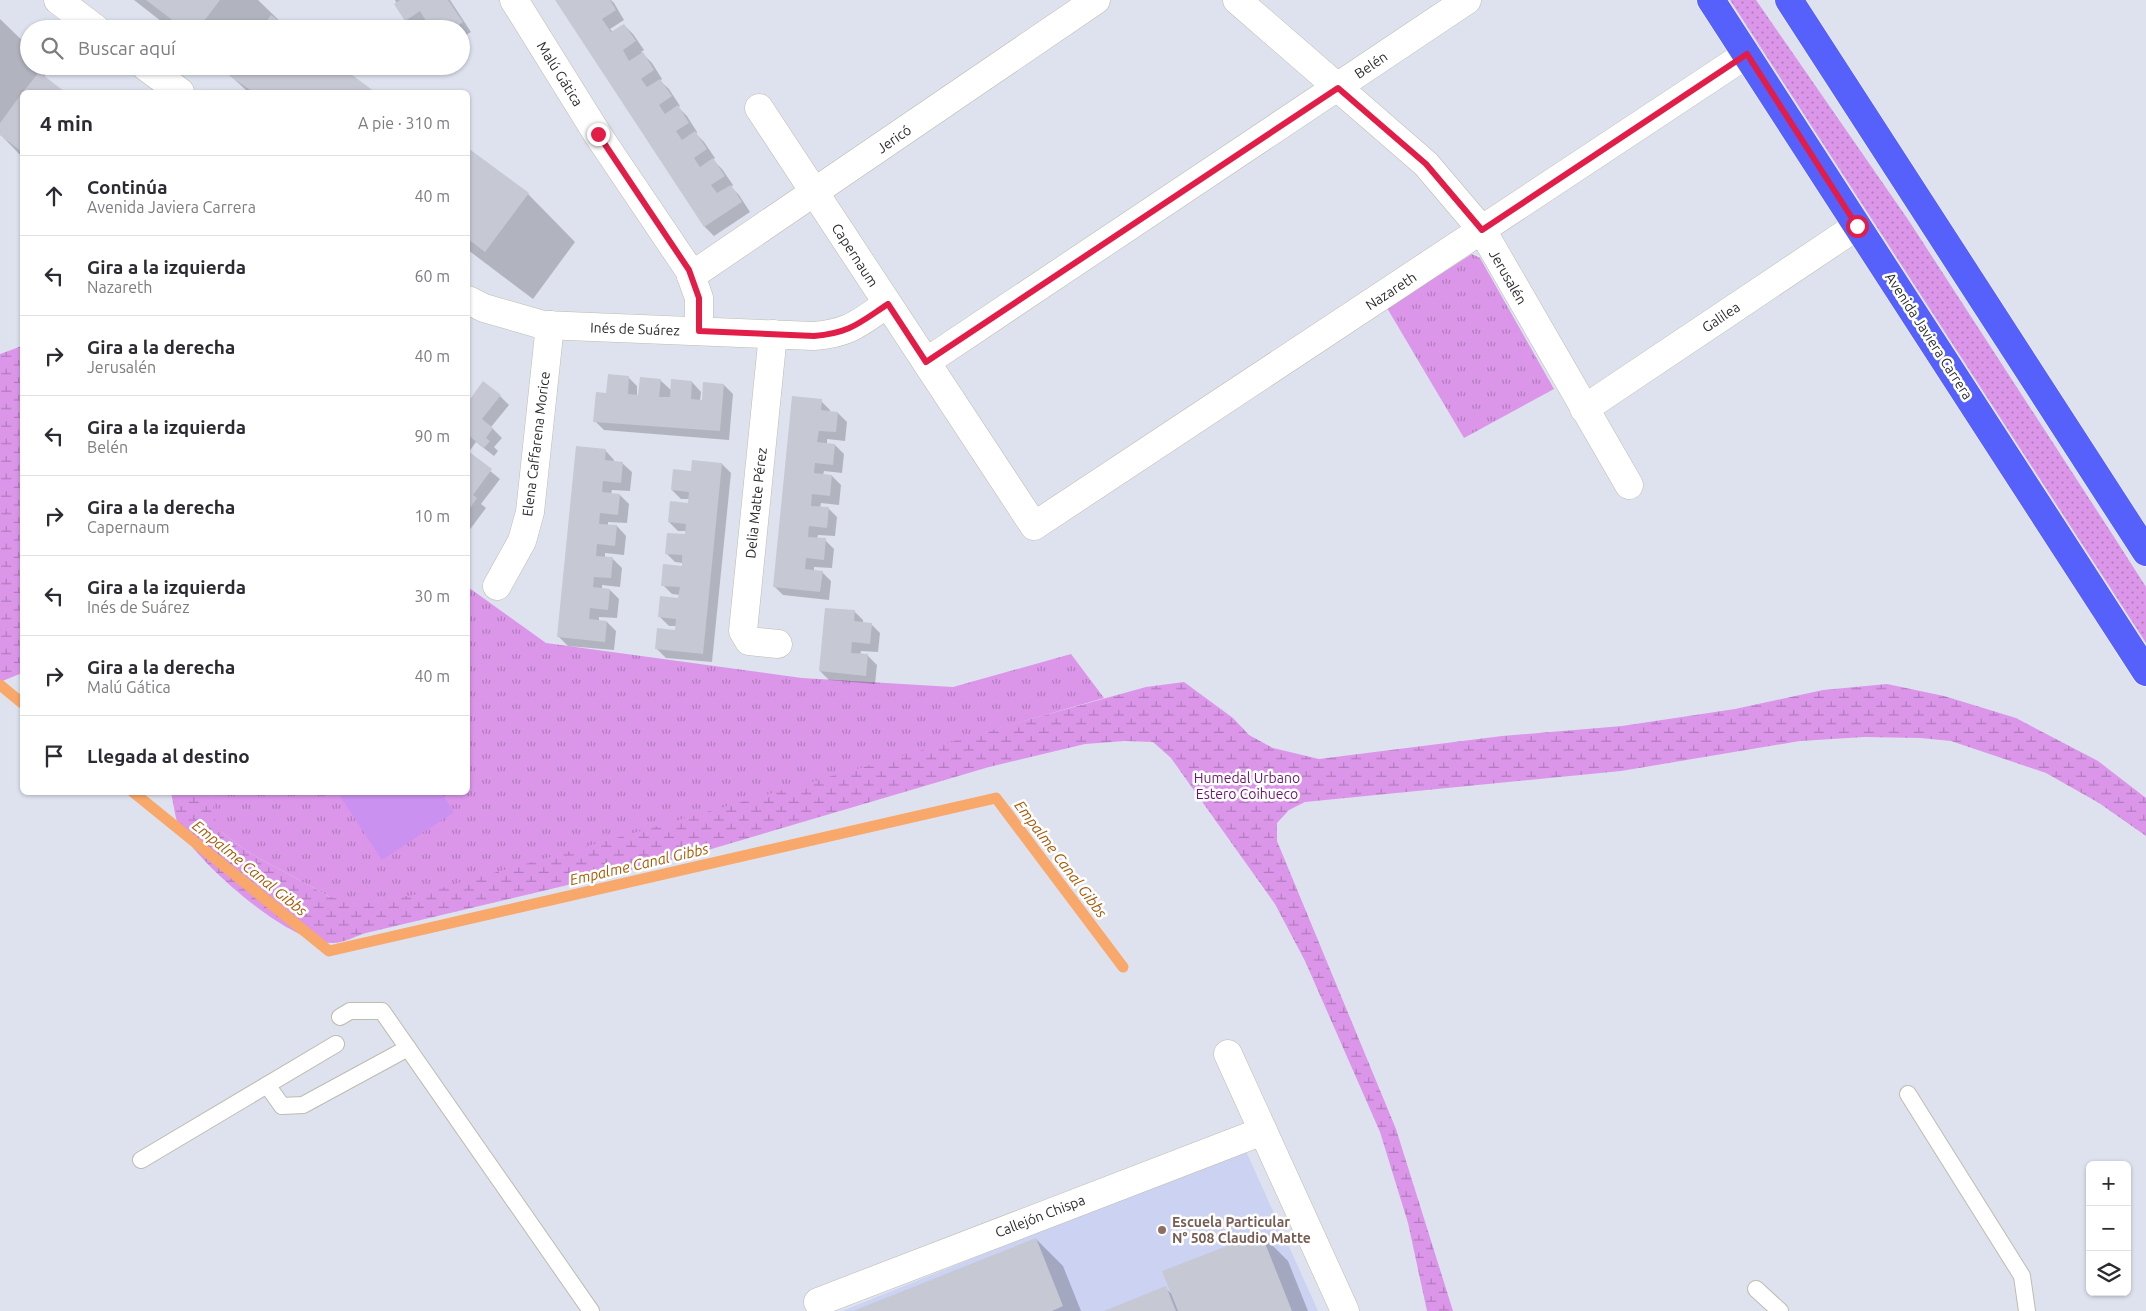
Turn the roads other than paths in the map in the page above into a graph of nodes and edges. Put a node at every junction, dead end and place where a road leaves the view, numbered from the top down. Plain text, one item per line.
1 (58, 0) edge
2 (514, 0) edge
3 (1096, 0) edge
4 (1237, 0) edge
5 (1467, 0) edge
6 (1711, 0) edge
7 (1789, 0) edge
8 (84, 20) edge
9 (1747, 54) junction
10 (157, 75) edge
11 (1338, 88) junction
12 (177, 90) edge
13 (759, 108) dead end
14 (815, 194) junction
15 (1857, 226) junction
16 (1482, 230) junction
17 (691, 276) junction
18 (470, 301) edge
19 (888, 304) junction
20 (550, 325) junction
21 (699, 331) junction
22 (773, 334) junction
23 (926, 362) junction
24 (1584, 409) junction
25 (1629, 485) dead end
26 (1034, 526) joint
27 (2146, 552) edge
28 (497, 586) dead end
29 (778, 644) dead end
30 (2146, 672) edge
31 (340, 1017) dead end
32 (336, 1044) dead end
33 (408, 1048) junction
34 (1228, 1054) dead end
35 (268, 1084) junction
36 (1908, 1094) dead end
37 (1263, 1131) junction
38 (141, 1160) dead end
39 (1756, 1289) dead end
40 (818, 1302) dead end
41 (591, 1311) edge
42 (1346, 1311) edge
43 (1780, 1311) edge
44 (2027, 1311) edge

1 - 8 street
2 - 17 street, Malú Gática
3 - 14 street, Jericó
4 - 11 street, Jerusalén
5 - 11 street, Belén
6 - 9 main road, Avenida Javiera Carrera
7 - 27 main road
9 - 15 main road, Avenida Javiera Carrera
9 - 16 street, Nazareth
10 - 12 street
11 - 16 street, Jerusalén
11 - 23 street, Belén
13 - 14 street, Capernaum
14 - 17 street, Jericó
14 - 19 street, Capernaum
15 - 24 street, Galilea
15 - 30 main road, Avenida Javiera Carrera
16 - 24 street, Jerusalén
16 - 26 street, Nazareth
17 - 21 street, Malú Gática
18 - 20 street, Inés de Suárez
19 - 22 street, Inés de Suárez
19 - 23 street, Capernaum
20 - 21 street, Inés de Suárez
20 - 28 street, Elena Caffarena Morice
21 - 22 street, Inés de Suárez
22 - 29 street, Delia Matte Pérez
23 - 26 street, Capernaum
24 - 25 street, Jerusalén
31 - 33 lane
32 - 35 lane
33 - 35 lane
33 - 41 lane
34 - 37 street
35 - 38 lane
36 - 44 lane
37 - 40 street, Callejón Chispa
37 - 42 street
39 - 43 lane

